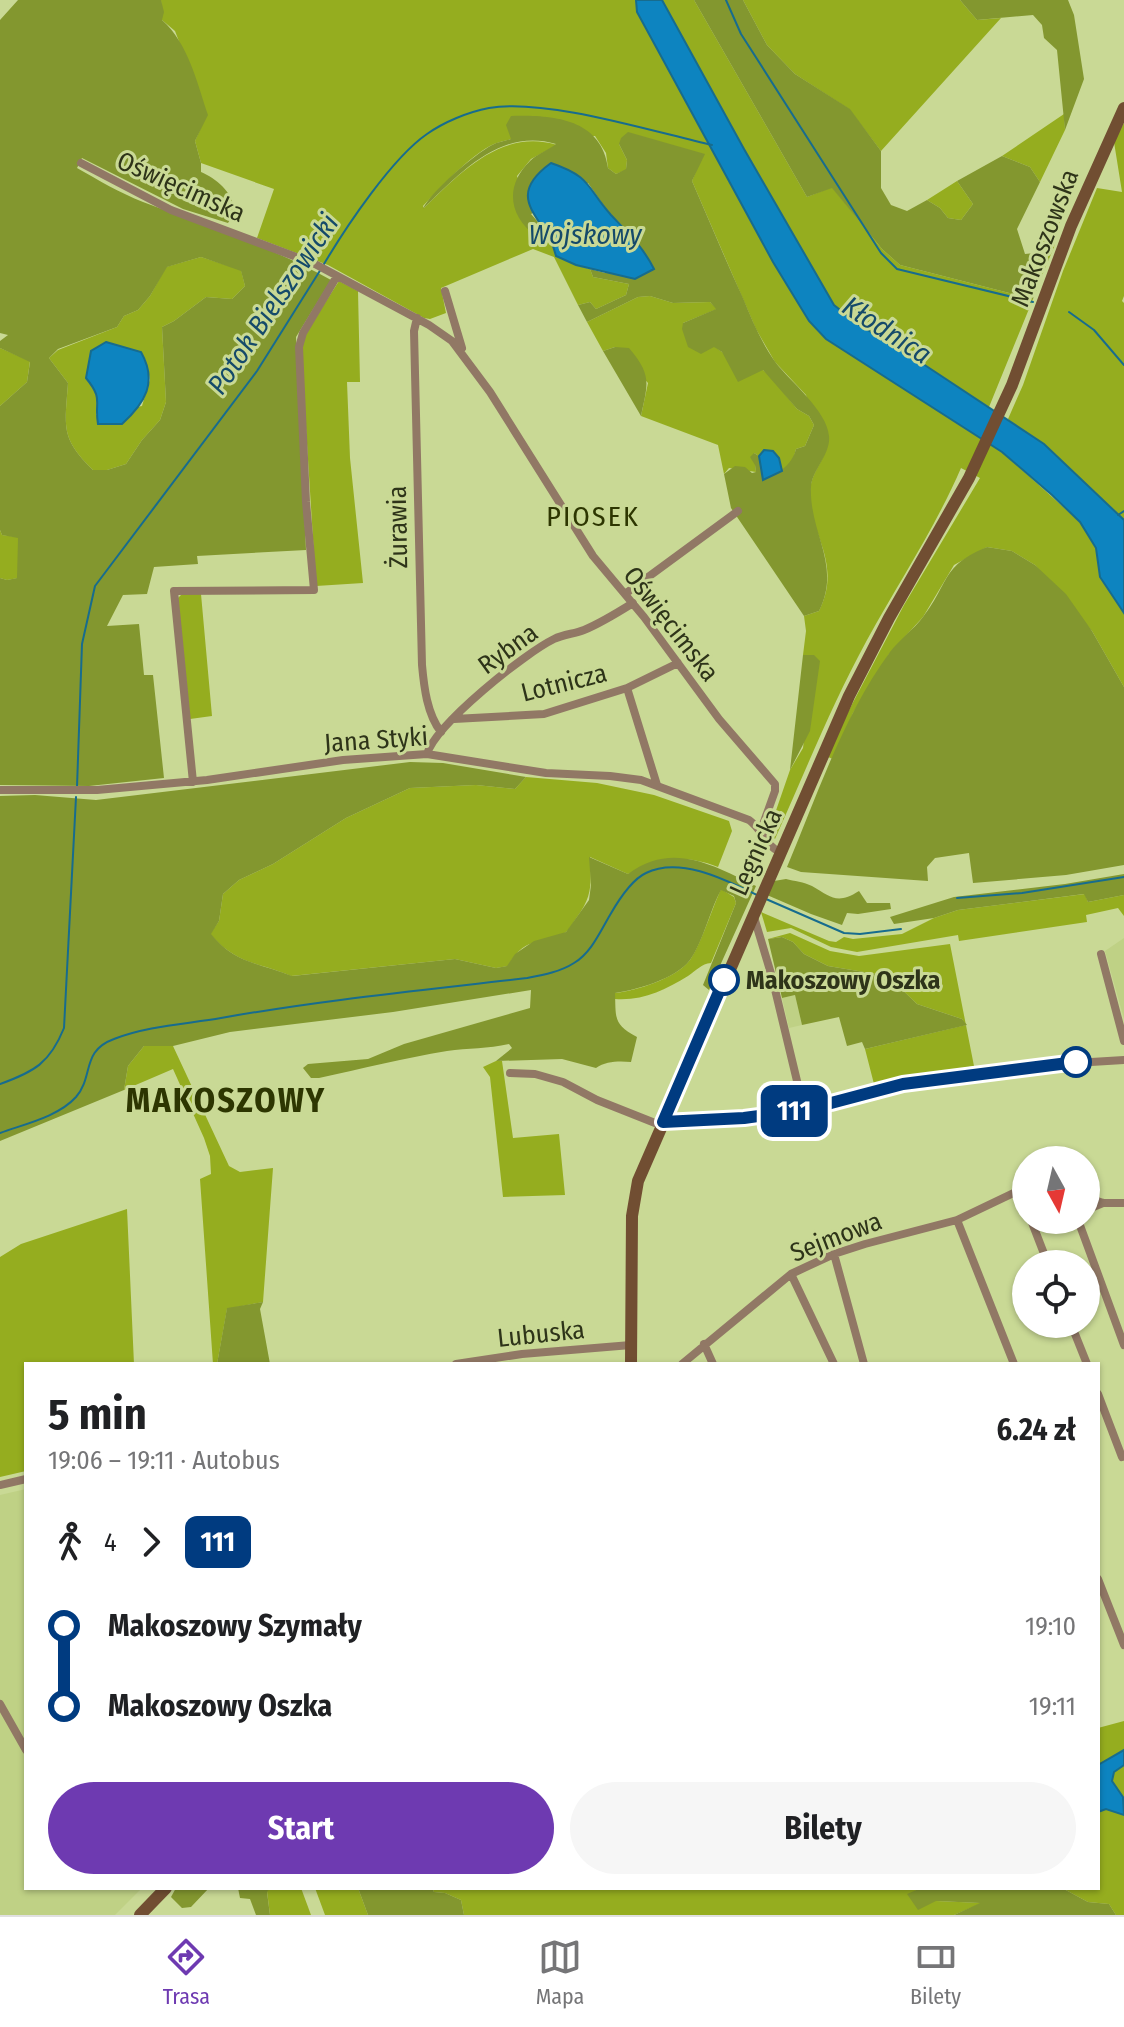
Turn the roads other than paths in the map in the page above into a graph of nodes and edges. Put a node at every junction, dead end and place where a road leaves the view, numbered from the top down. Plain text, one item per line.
1 (1124, 108) edge
2 (81, 163) dead end
3 (337, 276) junction
4 (445, 291) dead end
5 (417, 318) junction
6 (453, 319) junction
7 (437, 330) junction
8 (467, 360) junction
9 (1012, 385) joint
10 (738, 511) dead end
11 (625, 594) junction
12 (633, 603) junction
13 (678, 663) junction
14 (627, 688) junction
15 (454, 719) junction
16 (441, 732) junction
17 (427, 754) junction
18 (193, 782) junction
19 (657, 785) junction
20 (0, 790) edge
21 (761, 830) junction
22 (780, 852) junction
23 (754, 911) junction
24 (1101, 954) dead end
25 (1124, 1041) edge
26 (1124, 1060) edge
27 (510, 1073) dead end
28 (804, 1110) junction
29 (663, 1122) junction
30 (1012, 1193) edge
31 (1100, 1202) edge
32 (1103, 1203) junction
33 (1124, 1203) edge
34 (1100, 1204) edge
35 (957, 1220) junction
36 (1083, 1234) edge
37 (834, 1254) junction
38 (791, 1274) junction
39 (1077, 1338) edge
40 (704, 1344) junction
41 (1124, 1345) edge
42 (632, 1358) edge
43 (469, 1362) edge
44 (684, 1362) edge
45 (712, 1362) edge
46 (833, 1362) edge
47 (863, 1362) edge
48 (1013, 1362) edge
49 (1086, 1362) edge
50 (1100, 1399) edge
51 (1122, 1457) edge
52 (24, 1479) edge
53 (0, 1485) edge
54 (1100, 1584) edge
55 (1124, 1645) edge
56 (0, 1704) edge
57 (24, 1747) edge
58 (161, 1890) edge
59 (140, 1915) edge

1 - 9 main road, Makoszowska
2 - 3 street, Oświęcimska
3 - 5 street, Oświęcimska
3 - 18 street
4 - 6 street, Oświęcimska
5 - 7 street, Oświęcimska
5 - 16 street, Żurawia
6 - 7 street
6 - 8 street, Oświęcimska
7 - 8 street, Oświęcimska
8 - 11 street, Oświęcimska
9 - 22 main road, Legnicka
10 - 11 street
11 - 12 street, Oświęcimska
12 - 13 street, Oświęcimska
12 - 15 street, Rybna
13 - 14 street, Lotnicza
13 - 21 street, Oświęcimska
14 - 15 street, Lotnicza
14 - 19 street
15 - 16 street, Rybna
16 - 17 street, Rybna
17 - 18 street, Jana Styki
17 - 19 street, Jana Styki
18 - 20 street, Jana Styki
19 - 21 street, Jana Styki
21 - 22 street, Jana Styki
22 - 23 main road, Legnicka
23 - 28 street
23 - 29 main road, Legnicka
24 - 25 street
26 - 28 street
27 - 29 street
28 - 29 street
29 - 42 main road, Legnicka
30 - 35 street, Sejmowa
31 - 32 street
32 - 33 street
32 - 34 street
35 - 37 street, Sejmowa
35 - 48 street
36 - 41 street
37 - 38 street, Sejmowa
37 - 47 street
38 - 40 street, Sejmowa
38 - 46 street
39 - 49 street
40 - 44 street, Sejmowa
40 - 45 street
42 - 43 street, Lubuska
50 - 51 street
52 - 53 street
54 - 55 street
56 - 57 street
58 - 59 main road

